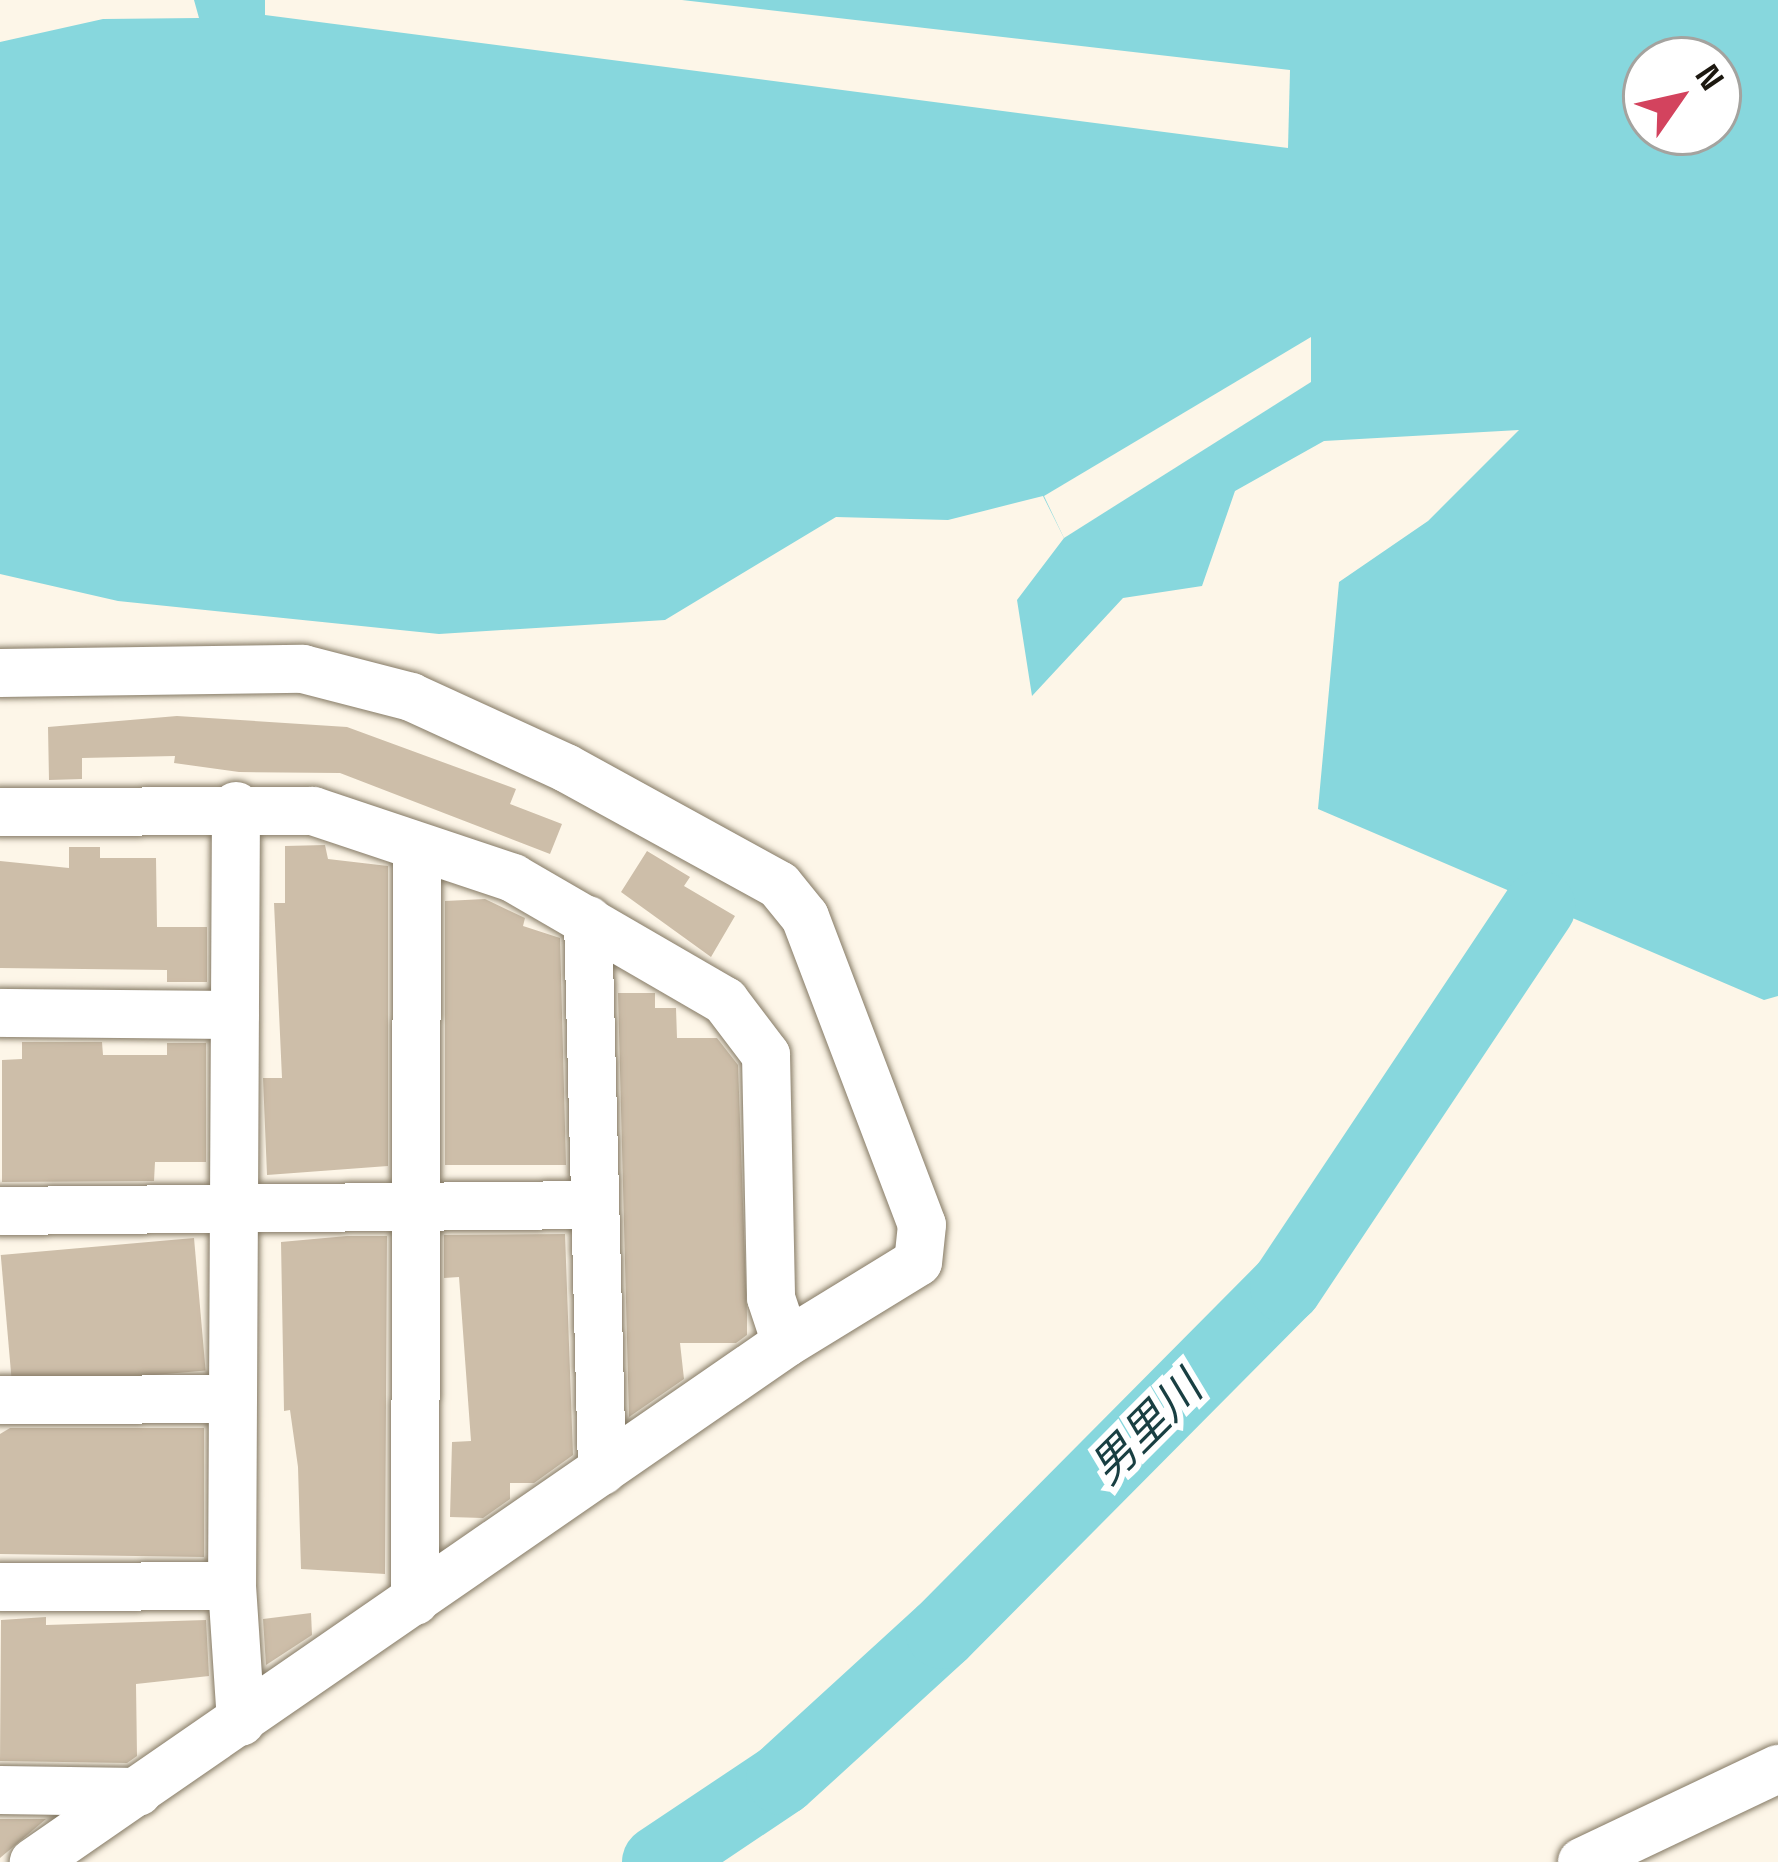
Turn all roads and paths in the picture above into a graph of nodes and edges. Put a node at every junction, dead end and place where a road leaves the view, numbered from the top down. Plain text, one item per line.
1 (0, 673) edge
2 (236, 806) junction
3 (0, 812) edge
4 (417, 848) junction
5 (588, 920) junction
6 (0, 1013) edge
7 (235, 1015) junction
8 (418, 1204) junction
9 (595, 1204) junction
10 (234, 1205) junction
11 (0, 1210) edge
12 (786, 1342) junction
13 (233, 1399) junction
14 (0, 1400) edge
15 (602, 1471) junction
16 (232, 1586) junction
17 (0, 1587) edge
18 (415, 1601) junction
19 (241, 1722) junction
20 (1778, 1769) edge
21 (0, 1790) edge
22 (138, 1792) junction
23 (34, 1862) edge
24 (1582, 1862) edge

1 - 12 street
2 - 3 street
2 - 4 street
2 - 7 street
4 - 5 street
4 - 8 street
5 - 9 street
5 - 12 street
6 - 7 street
7 - 10 street
8 - 9 street
8 - 10 street
8 - 18 street
9 - 15 street
10 - 11 street
10 - 13 street
12 - 15 street
13 - 14 street
13 - 16 street
15 - 18 street
16 - 17 street
16 - 19 street
18 - 19 street
19 - 22 street
20 - 24 street
21 - 22 street
22 - 23 street

